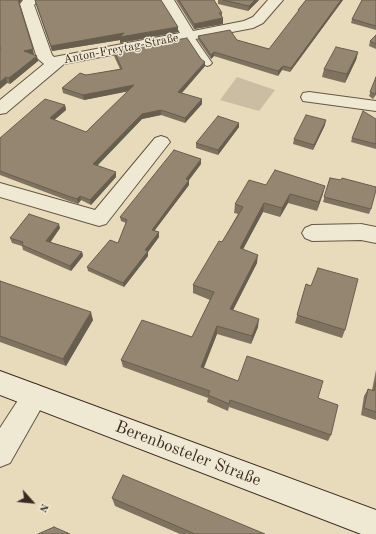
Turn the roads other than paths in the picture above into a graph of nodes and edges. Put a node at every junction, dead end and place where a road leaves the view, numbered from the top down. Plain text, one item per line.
1 (32, 0) edge
2 (167, 0) edge
3 (276, 0) edge
4 (189, 36) junction
5 (54, 63) junction
6 (207, 63) dead end
7 (309, 97) dead end
8 (376, 106) edge
9 (0, 109) edge
10 (161, 142) dead end
11 (0, 190) edge
12 (312, 233) dead end
13 (376, 235) edge
14 (0, 383) edge
15 (35, 396) junction
16 (0, 452) edge
17 (376, 525) edge

1 - 5 street, Anton-Freytag-Straße
2 - 4 street, Anton-Freytag-Straße
3 - 4 street, Anton-Freytag-Straße
4 - 5 street, Anton-Freytag-Straße
4 - 6 lane
5 - 9 street, Anton-Freytag-Straße
7 - 8 street
10 - 11 street
12 - 13 street
14 - 15 street, Berenbosteler Straße
15 - 16 street
15 - 17 street, Berenbosteler Straße

